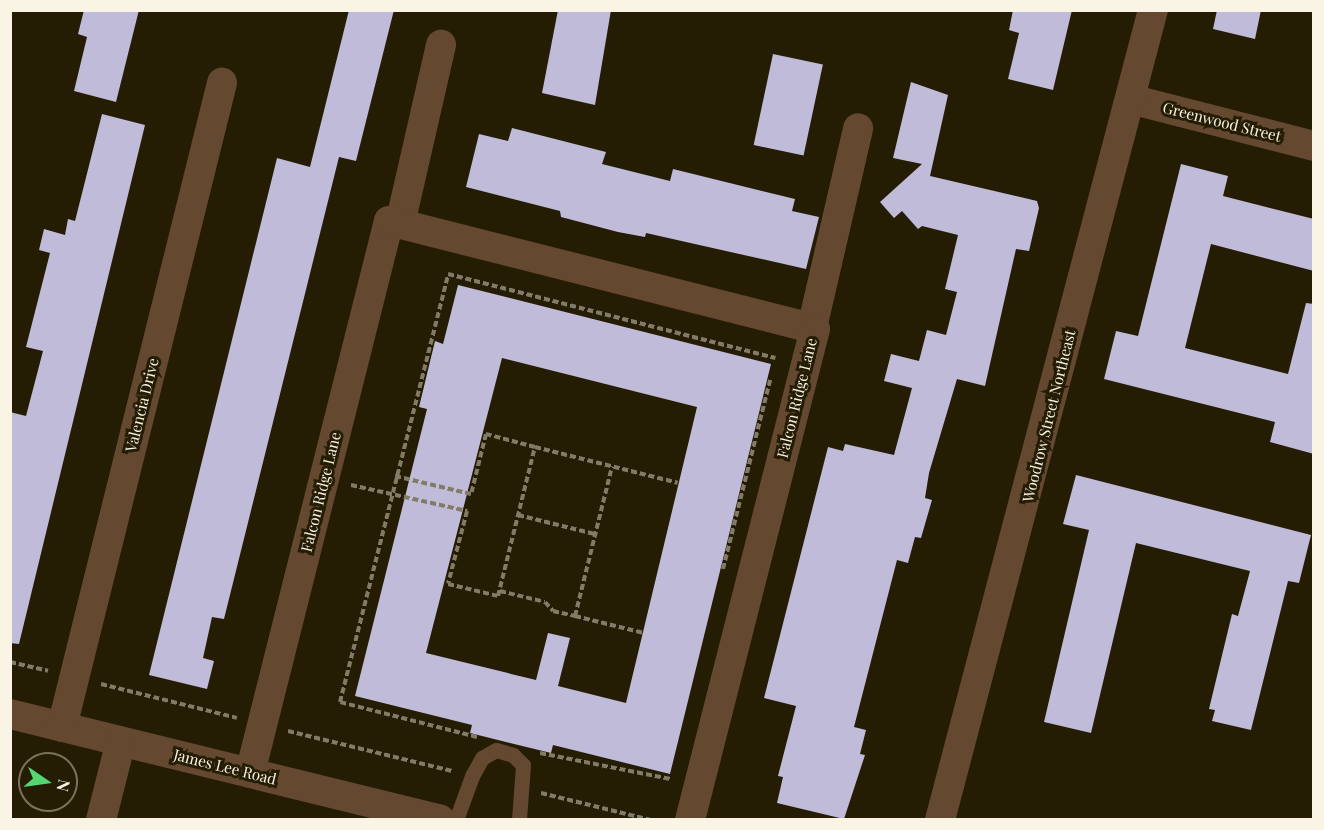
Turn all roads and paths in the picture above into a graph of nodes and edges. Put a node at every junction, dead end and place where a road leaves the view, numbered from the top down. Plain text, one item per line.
1 (1153, 10) edge
2 (441, 45) dead end
3 (222, 83) dead end
4 (1130, 99) junction
5 (858, 128) dead end
6 (1314, 146) edge
7 (400, 224) junction
8 (812, 328) junction
9 (535, 447) junction
10 (612, 467) junction
11 (395, 476) junction
12 (324, 479) junction
13 (678, 483) dead end
14 (391, 494) junction
15 (518, 516) junction
16 (595, 534) junction
17 (722, 569) junction
18 (721, 576) dead end
19 (752, 576) junction
20 (500, 591) junction
21 (575, 616) junction
22 (644, 633) dead end
23 (10, 662) edge
24 (74, 678) junction
25 (10, 714) edge
26 (262, 725) junction
27 (62, 727) junction
28 (480, 738) dead end
29 (121, 741) junction
30 (537, 752) dead end
31 (672, 771) dead end
32 (250, 773) junction
33 (472, 776) junction
34 (524, 789) junction
35 (101, 819) edge
36 (440, 819) edge
37 (456, 819) edge
38 (519, 819) edge
39 (651, 819) edge
40 (690, 819) edge
41 (940, 819) edge

1 - 4 street, Woodrow Street Northeast
2 - 7 street
3 - 24 street, Valencia Drive
4 - 6 street, Greenwood Street
4 - 41 street, Woodrow Street Northeast
5 - 8 street, Falcon Ridge Lane
7 - 8 street, Falcon Ridge Lane
7 - 12 street, Falcon Ridge Lane
8 - 19 street, Falcon Ridge Lane
9 - 10 path
9 - 11 path
9 - 15 path
10 - 13 path
10 - 16 path
11 - 14 path
11 - 17 path
12 - 14 path
12 - 26 street, Falcon Ridge Lane
14 - 20 path
14 - 28 path
15 - 16 path
15 - 20 path
16 - 21 path
17 - 18 path
17 - 19 path
19 - 40 street, Falcon Ridge Lane
20 - 21 path
21 - 22 path
23 - 24 path
24 - 26 path
24 - 27 street, Valencia Drive
25 - 27 street, James Lee Road
26 - 32 street, Falcon Ridge Lane
26 - 33 path
27 - 29 street, James Lee Road
29 - 32 street, James Lee Road
29 - 35 street
30 - 31 path
32 - 36 street, James Lee Road
33 - 34 lane
33 - 37 lane
34 - 38 lane
34 - 39 path

